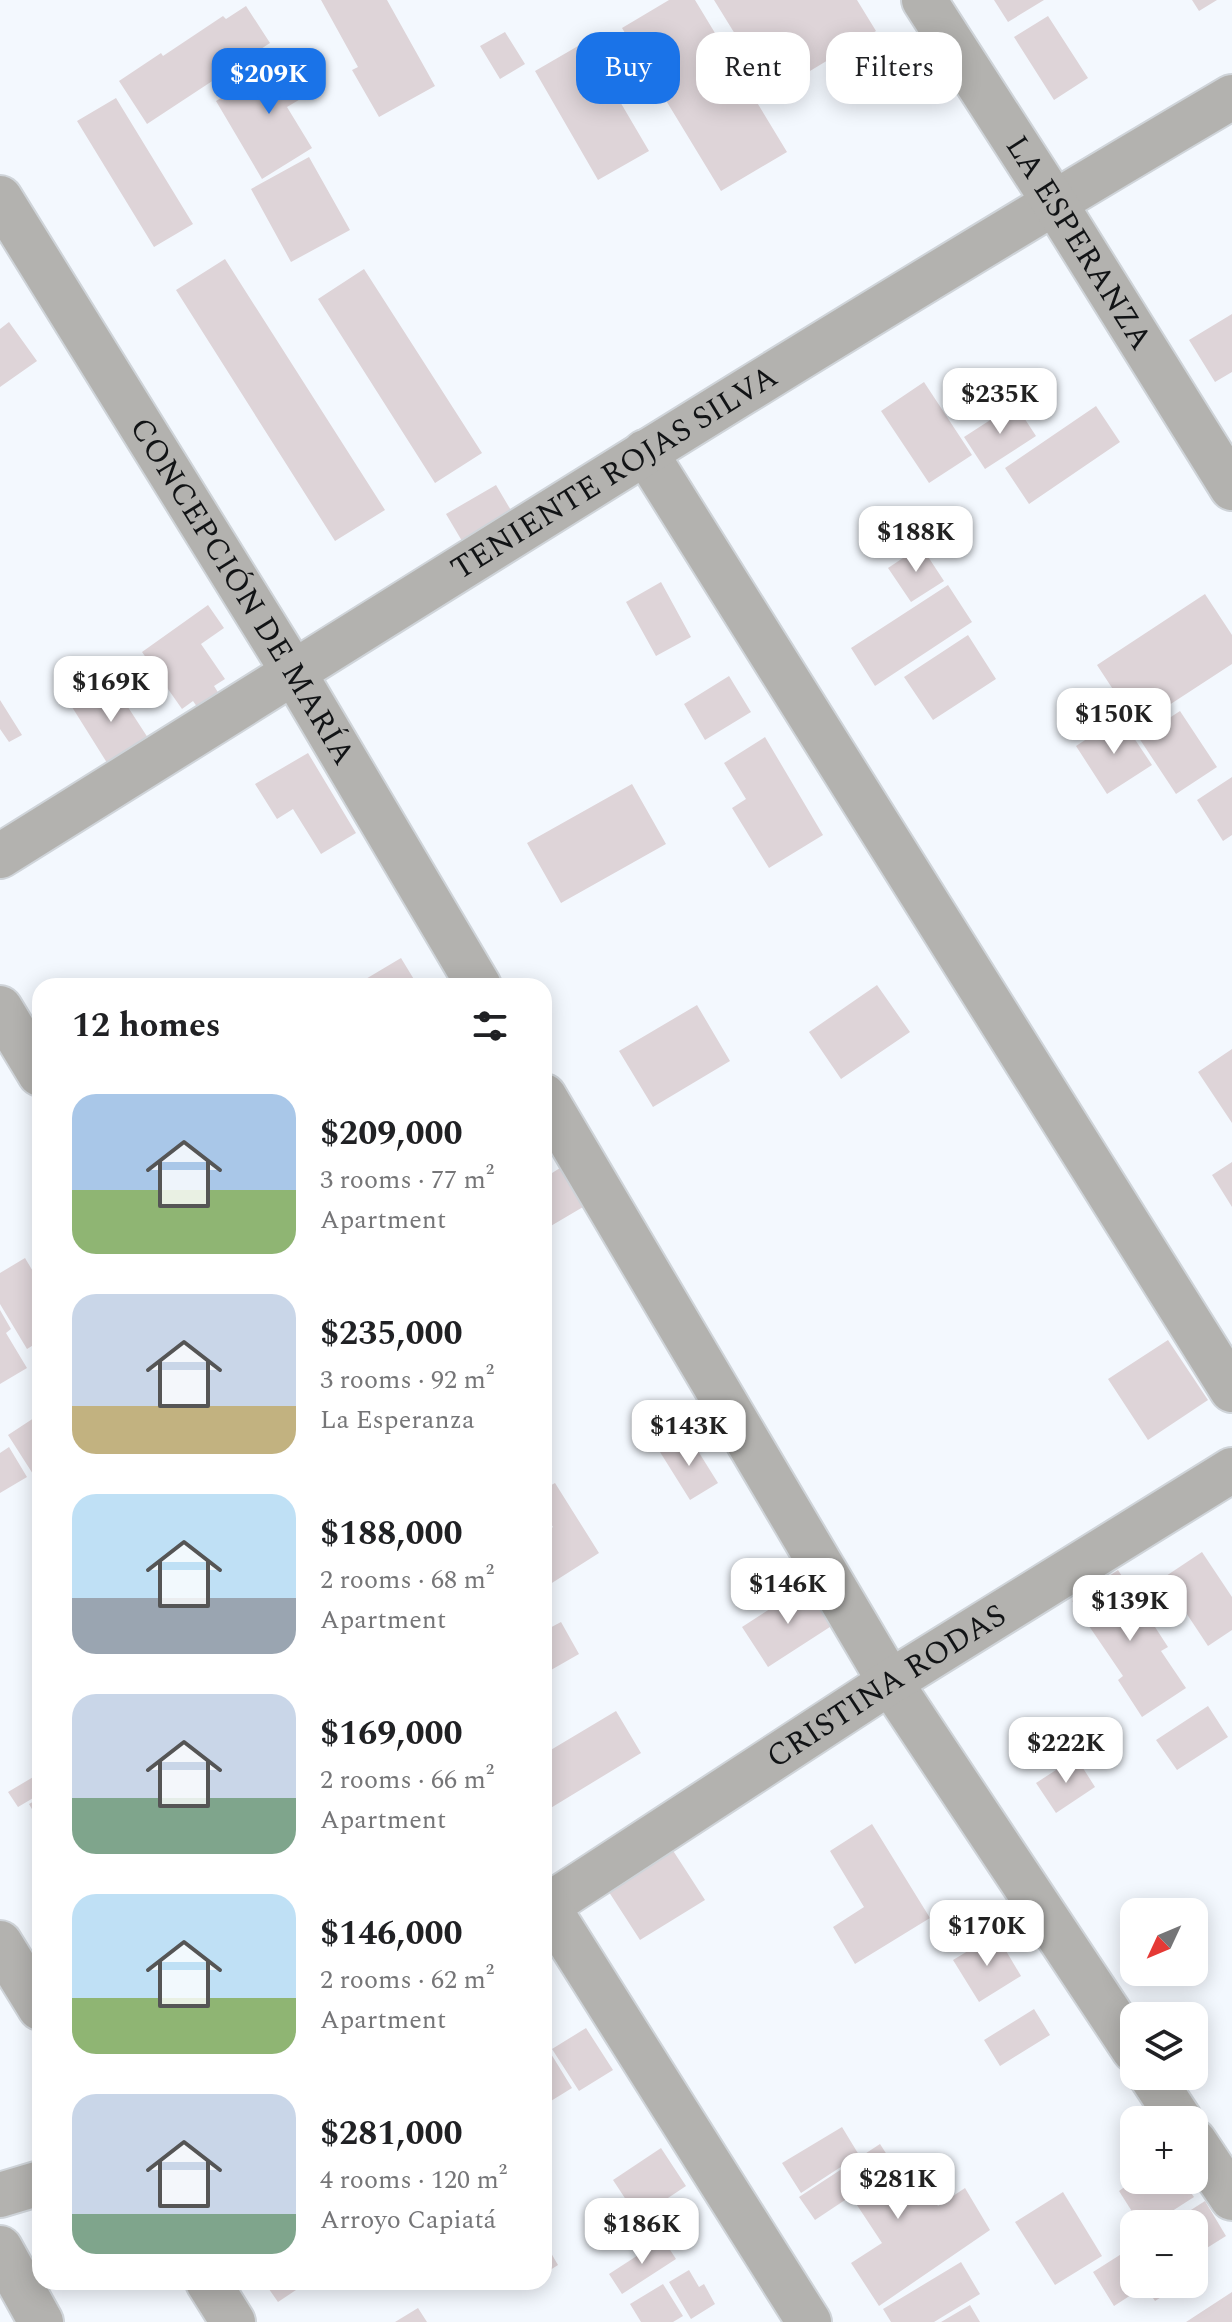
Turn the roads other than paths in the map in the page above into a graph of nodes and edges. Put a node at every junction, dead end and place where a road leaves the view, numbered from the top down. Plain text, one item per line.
1 (924, 0) edge
2 (1232, 97) edge
3 (0, 198) edge
4 (1054, 202) junction
5 (645, 452) junction
6 (1232, 488) edge
7 (294, 673) junction
8 (0, 856) edge
9 (474, 978) edge
10 (0, 1008) edge
11 (32, 1061) edge
12 (552, 1110) edge
13 (1232, 1390) edge
14 (1232, 1470) edge
15 (890, 1682) junction
16 (552, 1900) edge
17 (552, 1916) edge
18 (0, 1943) edge
19 (32, 1995) edge
20 (1120, 2029) edge
21 (1208, 2162) edge
22 (32, 2185) edge
23 (0, 2195) edge
24 (1232, 2198) edge
25 (0, 2248) edge
26 (213, 2290) edge
27 (41, 2322) edge
28 (233, 2322) edge
29 (809, 2322) edge

1 - 4 street, LA ESPERANZA
2 - 4 street, TENIENTE ROJAS SILVA
3 - 7 street, CONCEPCIÓN DE MARÍA
4 - 5 street, TENIENTE ROJAS SILVA
4 - 6 street, LA ESPERANZA
5 - 7 street, TENIENTE ROJAS SILVA
5 - 13 street
7 - 8 street, TENIENTE ROJAS SILVA
7 - 9 street, CONCEPCIÓN DE MARÍA
10 - 11 street
12 - 15 street
14 - 15 street, CRISTINA RODAS
15 - 16 street, CRISTINA RODAS
15 - 20 street
17 - 29 street
18 - 19 street
21 - 24 street
22 - 23 street
25 - 27 street
26 - 28 street

